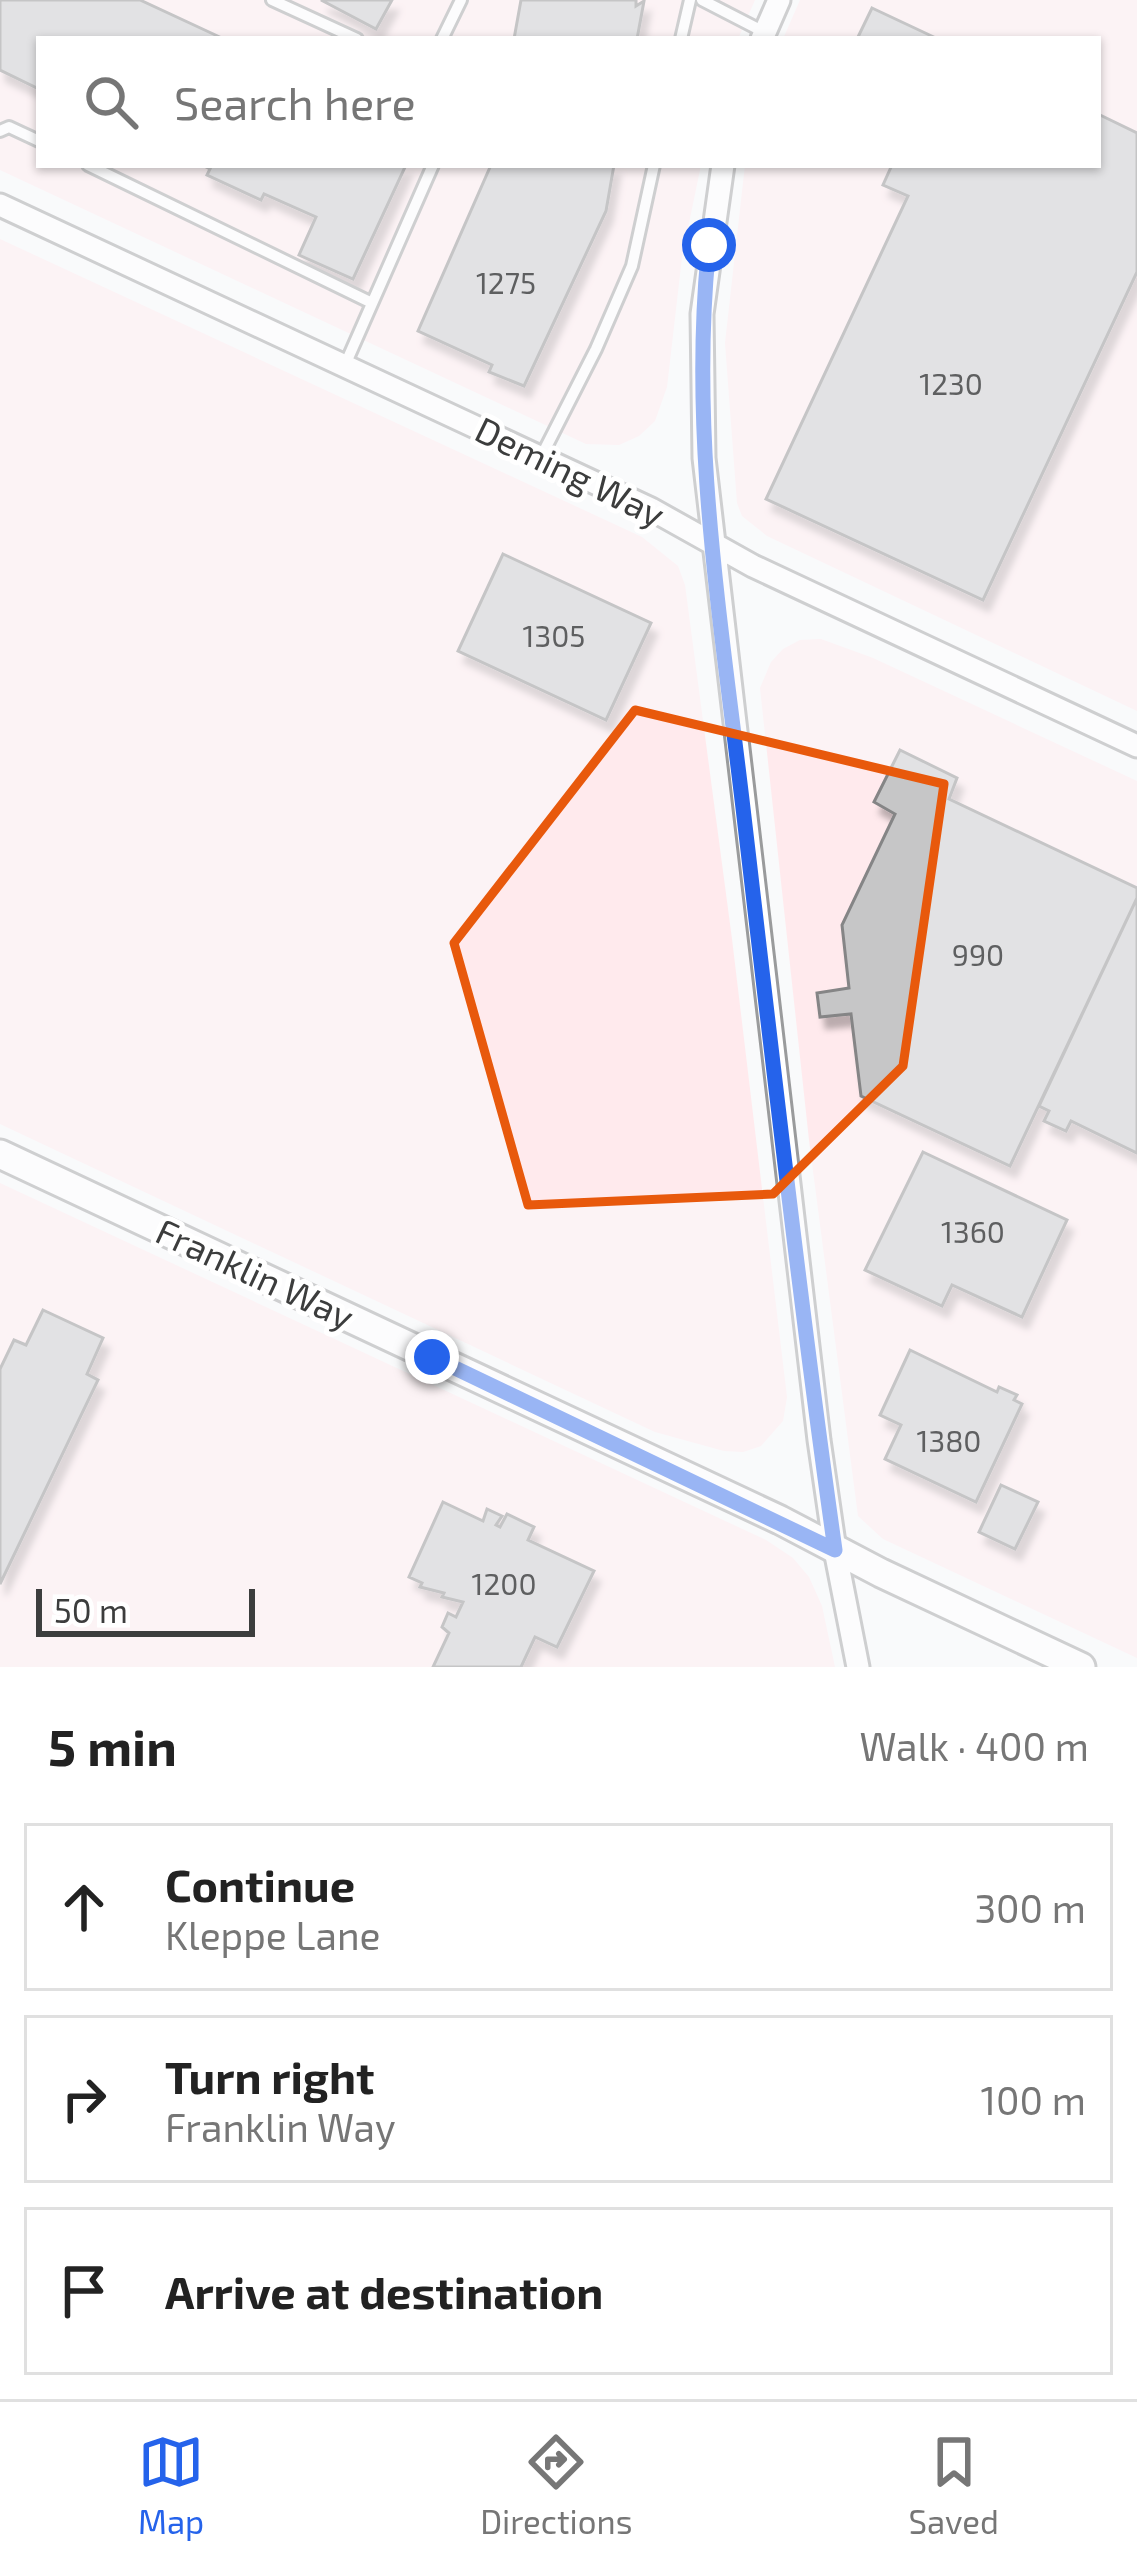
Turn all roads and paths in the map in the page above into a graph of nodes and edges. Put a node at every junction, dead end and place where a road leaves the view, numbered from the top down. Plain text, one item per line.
1 (272, 0) edge
2 (461, 0) edge
3 (690, 0) edge
4 (702, 0) edge
5 (779, 0) edge
6 (763, 35) edge
7 (350, 36) edge
8 (443, 36) edge
9 (682, 36) edge
10 (0, 131) edge
11 (36, 140) edge
12 (94, 168) edge
13 (433, 168) edge
14 (653, 168) edge
15 (723, 168) edge
16 (0, 206) edge
17 (372, 303) junction
18 (345, 366) junction
19 (541, 457) junction
20 (713, 543) junction
21 (1137, 746) edge
22 (0, 1154) edge
23 (835, 1550) junction
24 (1071, 1665) edge
25 (858, 1667) edge

1 - 7 lane
2 - 8 lane
3 - 9 lane
4 - 6 lane
5 - 6 street
10 - 11 lane
12 - 17 lane
13 - 17 lane
14 - 19 lane
15 - 20 street
16 - 18 street, Deming Way
17 - 18 lane
18 - 19 street, Deming Way
19 - 20 street, Deming Way
20 - 21 street, Deming Way
20 - 23 street
22 - 23 street, Franklin Way
23 - 24 street, Franklin Way
23 - 25 street

